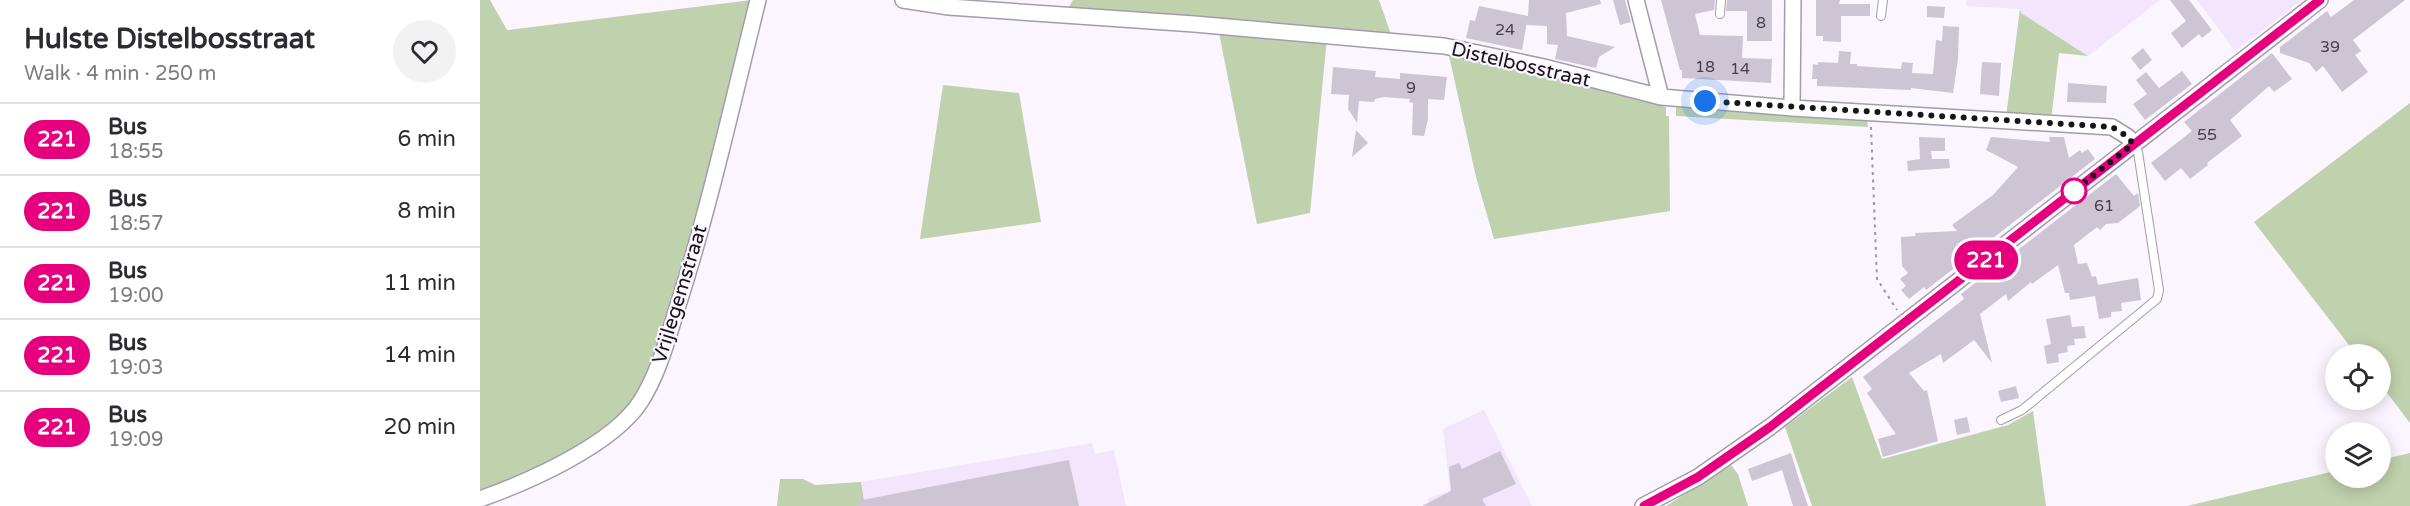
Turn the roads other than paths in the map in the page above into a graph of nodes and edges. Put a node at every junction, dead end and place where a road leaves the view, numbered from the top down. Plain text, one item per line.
1 (758, 0) edge
2 (903, 0) edge
3 (1636, 0) edge
4 (1721, 0) edge
5 (1793, 0) edge
6 (1883, 0) edge
7 (2320, 0) edge
8 (1720, 14) dead end
9 (1881, 16) dead end
10 (1661, 97) junction
11 (1792, 108) junction
12 (2133, 144) junction
13 (2001, 420) dead end
14 (480, 499) edge
15 (1644, 506) edge

1 - 14 street, Vrijlegemstraat
2 - 10 street, Distelbosstraat
3 - 10 street
4 - 8 lane
5 - 11 street
6 - 9 lane
7 - 12 street
10 - 11 street, Distelbosstraat
11 - 12 street, Distelbosstraat
12 - 13 lane
12 - 15 street

